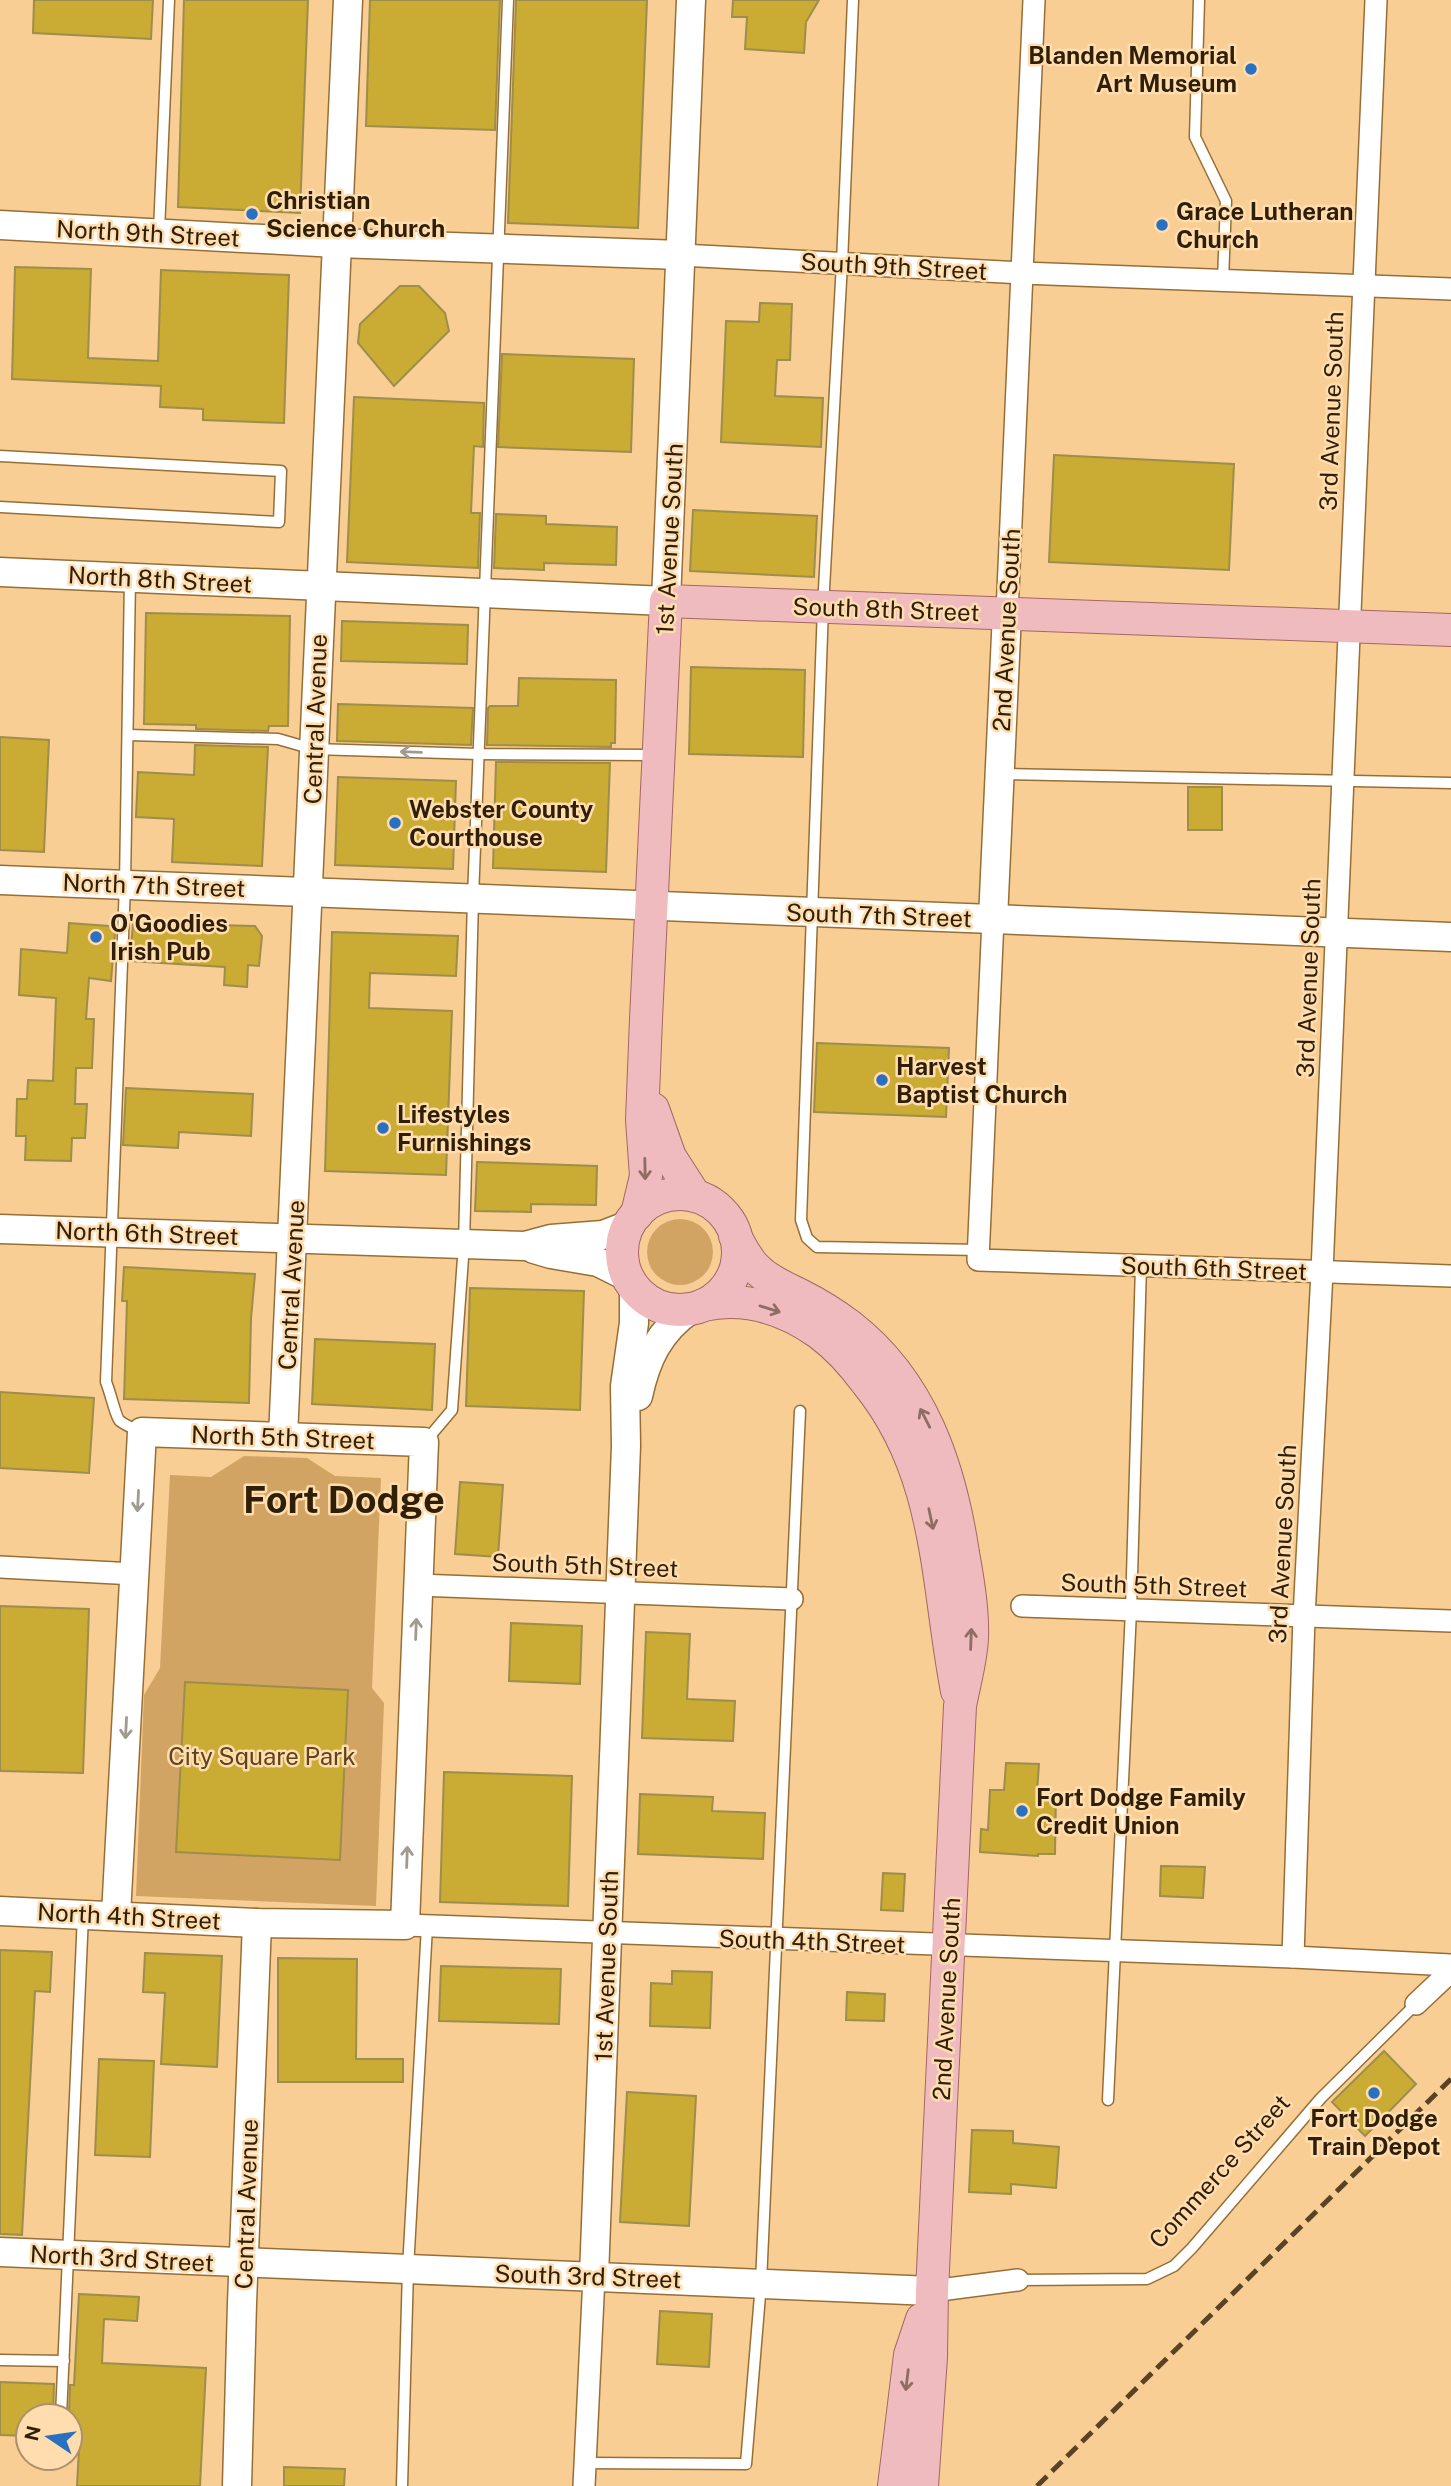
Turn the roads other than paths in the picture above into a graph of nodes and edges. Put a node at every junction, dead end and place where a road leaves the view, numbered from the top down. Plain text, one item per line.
1 (169, 0) edge
2 (348, 0) edge
3 (508, 0) edge
4 (691, 0) edge
5 (853, 0) edge
6 (1034, 0) edge
7 (1199, 0) edge
8 (1376, 0) edge
9 (0, 225) edge
10 (159, 233) junction
11 (337, 243) junction
12 (499, 249) junction
13 (681, 255) junction
14 (842, 263) junction
15 (1022, 272) junction
16 (1223, 281) junction
17 (1362, 286) junction
18 (1451, 289) edge
19 (0, 456) edge
20 (0, 507) edge
21 (0, 572) edge
22 (130, 578) junction
23 (320, 587) junction
24 (486, 593) junction
25 (666, 601) junction
26 (823, 607) junction
27 (1007, 613) junction
28 (1349, 626) junction
29 (1451, 630) edge
30 (128, 734) junction
31 (313, 749) junction
32 (479, 754) junction
33 (657, 755) junction
34 (999, 774) junction
35 (1342, 780) junction
36 (1451, 783) edge
37 (0, 880) edge
38 (125, 884) junction
39 (308, 890) junction
40 (473, 898) junction
41 (650, 906) junction
42 (811, 912) junction
43 (993, 919) junction
44 (1336, 934) junction
45 (1451, 937) edge
46 (645, 1077) junction
47 (695, 1196) junction
48 (633, 1219) junction
49 (0, 1229) edge
50 (111, 1233) junction
51 (735, 1236) junction
52 (293, 1238) junction
53 (464, 1244) junction
54 (524, 1246) junction
55 (978, 1255) junction
56 (1141, 1265) junction
57 (1322, 1272) junction
58 (1451, 1276) edge
59 (631, 1282) junction
60 (697, 1307) junction
61 (800, 1410) dead end
62 (142, 1433) junction
63 (283, 1437) junction
64 (424, 1442) junction
65 (626, 1446) junction
66 (0, 1567) edge
67 (135, 1574) junction
68 (418, 1585) junction
69 (620, 1594) junction
70 (792, 1599) junction
71 (1022, 1606) dead end
72 (1131, 1610) junction
73 (1304, 1617) junction
74 (1451, 1621) edge
75 (960, 1706) junction
76 (0, 1911) edge
77 (83, 1913) junction
78 (116, 1914) junction
79 (257, 1923) junction
80 (416, 1925) junction
81 (607, 1933) junction
82 (778, 1939) junction
83 (949, 1946) junction
84 (1117, 1952) junction
85 (1293, 1957) junction
86 (1451, 1965) edge
87 (1451, 1971) edge
88 (1416, 2004) joint
89 (1108, 2101) dead end
90 (0, 2252) edge
91 (68, 2256) junction
92 (243, 2264) junction
93 (408, 2269) junction
94 (594, 2276) junction
95 (1017, 2280) joint
96 (761, 2283) junction
97 (932, 2291) junction
98 (0, 2360) edge
99 (64, 2361) junction
100 (62, 2402) edge
101 (585, 2463) junction
102 (903, 2485) edge
103 (237, 2486) edge
104 (402, 2486) edge
105 (584, 2486) edge

1 - 10 lane
2 - 11 main road, Central Avenue
3 - 12 lane
4 - 13 main road, 1st Avenue South
5 - 14 lane
6 - 15 street, 2nd Avenue South
7 - 16 lane
8 - 17 street, 3rd Avenue South
9 - 10 main road, North 9th Street
10 - 11 main road, North 9th Street
11 - 12 main road, South 9th Street
11 - 23 main road, Central Avenue
12 - 13 main road, South 9th Street
12 - 24 lane
13 - 14 street, South 9th Street
13 - 25 main road, 1st Avenue South
14 - 15 street, South 9th Street
14 - 26 lane
15 - 16 street, South 9th Street
15 - 27 street, 2nd Avenue South
16 - 17 street, South 9th Street
17 - 18 street, South 9th Street
17 - 28 street, 3rd Avenue South
19 - 20 lane
21 - 22 main road, North 8th Street
22 - 23 main road, North 8th Street
22 - 30 lane
23 - 24 main road, South 8th Street
23 - 31 main road, Central Avenue
24 - 25 main road, South 8th Street
24 - 32 lane
25 - 26 main road, South 8th Street
25 - 33 main road, 1st Avenue South
26 - 27 main road, South 8th Street
26 - 42 lane
27 - 28 main road, South 8th Street
27 - 34 main road, 2nd Avenue South
28 - 29 main road, South 8th Street
28 - 35 street, 3rd Avenue South
30 - 31 lane
30 - 38 lane
32 -> 31 lane
31 - 39 main road, Central Avenue
32 - 33 lane
32 - 40 lane
33 - 41 main road, 1st Avenue South
34 - 35 lane
34 - 43 main road, 2nd Avenue South
35 - 36 lane
35 - 44 street, 3rd Avenue South
37 - 38 main road, North 7th Street
38 - 39 main road, North 7th Street
38 - 50 lane
39 - 40 main road, South 7th Street
39 - 52 main road, Central Avenue
40 - 41 main road, South 7th Street
40 - 53 lane
41 - 42 main road, South 7th Street
41 - 46 main road, 1st Avenue South
42 - 43 main road, South 7th Street
42 - 55 lane
43 - 44 main road, South 7th Street
43 - 55 street, 2nd Avenue South
44 - 45 main road, South 7th Street
44 - 57 street, 3rd Avenue South
46 - 47 main road, 1st Avenue South
46 -> 48 main road, 1st Avenue South
47 - 48 main road
47 - 51 main road, 1st Avenue South
48 - 54 main road
48 - 59 main road, 1st Avenue South
49 - 50 main road, North 6th Street
50 - 52 main road, North 6th Street
50 - 62 lane
51 - 60 main road, 1st Avenue South
75 -> 51 main road, 2nd Avenue South
52 - 53 main road
52 - 63 main road, Central Avenue
53 - 54 main road
53 - 64 lane
54 - 59 main road
55 - 56 street, South 6th Street
56 - 57 street, South 6th Street
56 - 72 lane
57 - 58 street, South 6th Street
57 - 73 street, 3rd Avenue South
59 - 60 main road
59 - 65 main road, 1st Avenue South
60 - 65 main road, 1st Avenue South
60 -> 75 main road, 2nd Avenue South
61 - 70 lane
62 - 63 main road, North 5th Street
62 -> 67 main road
63 - 64 main road, North 5th Street
64 - 68 main road
65 - 69 main road, 1st Avenue South
66 - 67 street
67 -> 78 main road
68 - 69 street, South 5th Street
80 -> 68 main road
69 - 70 street, South 5th Street
69 - 81 main road, 1st Avenue South
70 - 82 lane
71 - 72 street, South 5th Street
72 - 73 street, South 5th Street
72 - 84 lane
73 - 74 street, South 5th Street
73 - 85 street, 3rd Avenue South
75 - 83 main road, 2nd Avenue South
76 - 77 main road, North 4th Street
77 - 78 main road, North 4th Street
77 - 91 lane
78 - 79 main road, North 4th Street
79 - 80 main road, South 4th Street
79 - 92 main road, Central Avenue
80 - 81 street, South 4th Street
80 - 93 lane
81 - 82 street, South 4th Street
81 - 94 main road, 1st Avenue South
82 - 83 street, South 4th Street
82 - 96 lane
83 - 84 street, South 4th Street
83 - 97 main road, 2nd Avenue South
84 - 85 street, South 4th Street
84 - 89 lane
85 - 86 street, South 4th Street
87 - 88 street, Commerce Street
88 - 95 lane, Commerce Street
90 - 91 main road, North 3rd Street
91 - 92 main road, North 3rd Street
91 - 99 lane
92 - 93 main road, South 3rd Street
92 - 103 main road, Central Avenue
93 - 94 main road, South 3rd Street
93 - 104 lane
94 - 96 main road, South 3rd Street
94 - 101 street, 1st Avenue South
95 - 97 street, Commerce Street
96 - 97 main road, South 3rd Street
96 - 101 lane
97 -> 102 main road
97 - 102 main road
98 - 99 lane
99 - 100 lane
101 - 105 street, 1st Avenue South

